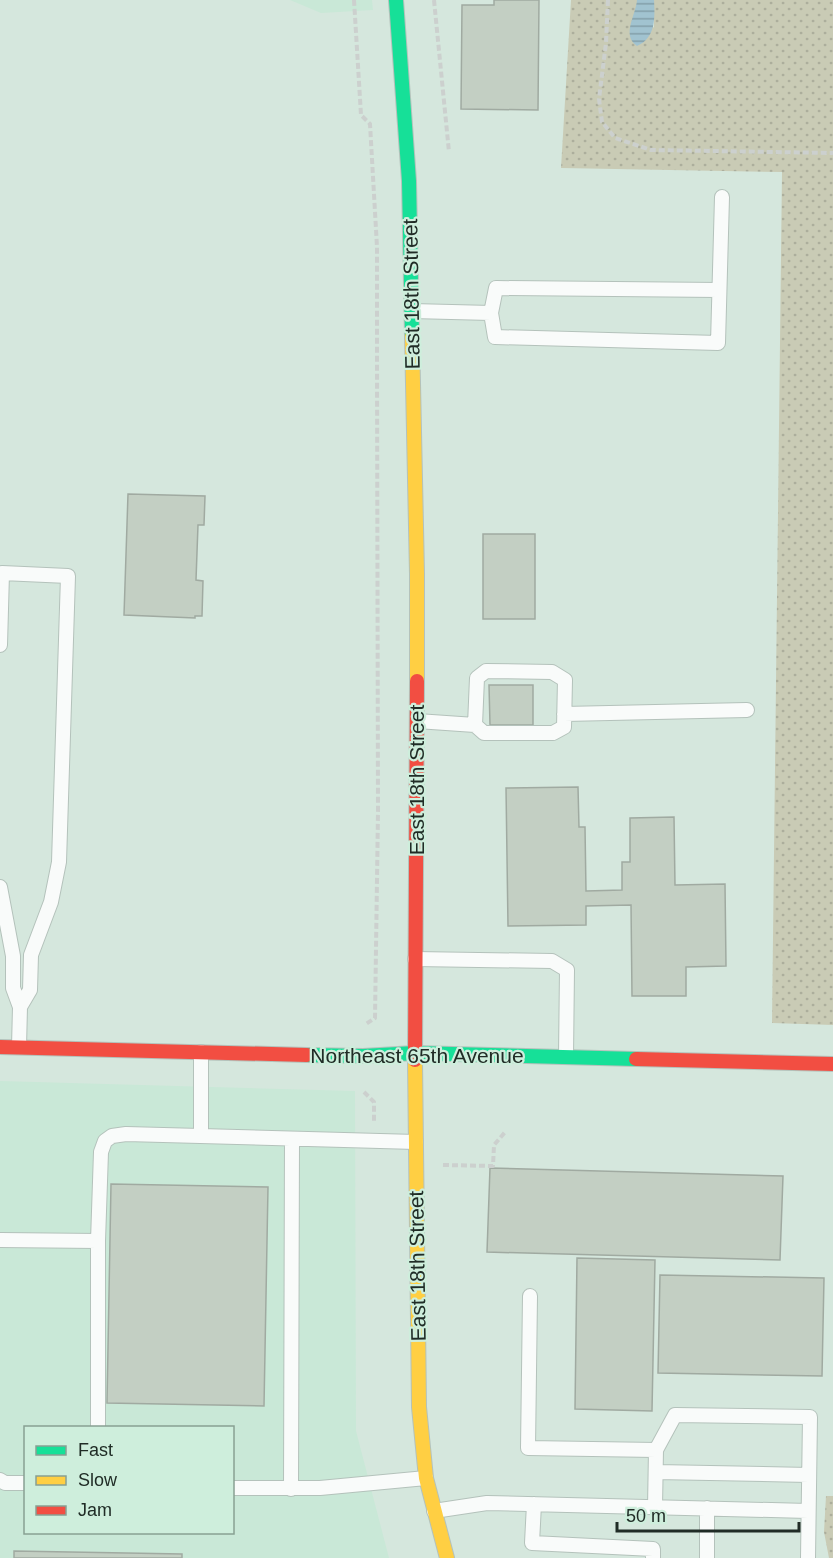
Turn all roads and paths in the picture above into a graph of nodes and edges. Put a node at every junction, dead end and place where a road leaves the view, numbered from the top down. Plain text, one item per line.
1 (354, 0) edge
2 (396, 0) edge
3 (434, 0) edge
4 (608, 0) edge
5 (449, 152) dead end
6 (833, 153) edge
7 (722, 197) dead end
8 (720, 290) junction
9 (412, 311) junction
10 (491, 313) junction
11 (0, 645) edge
12 (747, 710) dead end
13 (564, 714) junction
14 (417, 721) junction
15 (475, 724) junction
16 (0, 887) edge
17 (415, 959) junction
18 (20, 1007) junction
19 (366, 1024) dead end
20 (0, 1047) edge
21 (19, 1048) junction
22 (201, 1052) junction
23 (415, 1053) junction
24 (566, 1057) junction
25 (833, 1064) edge
26 (364, 1092) dead end
27 (506, 1131) dead end
28 (201, 1136) junction
29 (292, 1139) junction
30 (375, 1141) junction
31 (416, 1142) junction
32 (416, 1165) junction
33 (0, 1240) edge
34 (98, 1241) junction
35 (530, 1296) dead end
36 (98, 1426) edge
37 (656, 1450) junction
38 (656, 1473) junction
39 (809, 1475) junction
40 (426, 1478) junction
41 (0, 1480) edge
42 (24, 1483) edge
43 (234, 1488) edge
44 (291, 1489) junction
45 (534, 1504) junction
46 (655, 1507) junction
47 (707, 1508) junction
48 (434, 1511) junction
49 (808, 1511) junction
50 (447, 1558) edge
51 (653, 1558) edge
52 (706, 1558) edge
53 (808, 1558) edge

1 - 19 path
2 - 9 street, East 18th Street
3 - 5 path
4 - 6 path
7 - 8 lane
8 - 10 lane
8 - 10 lane
9 - 10 lane
9 - 14 street, East 18th Street
11 - 18 lane
12 - 13 lane
13 - 15 lane
13 - 15 lane
14 - 15 lane
14 - 17 street, East 18th Street
16 - 18 lane
17 - 23 street, East 18th Street
17 - 24 lane
18 - 21 lane
20 - 21 street, Northeast 65th Avenue
21 - 22 street, Northeast 65th Avenue
22 - 23 street, Northeast 65th Avenue
22 - 28 lane
23 - 24 street, Northeast 65th Avenue
23 - 31 street, East 18th Street
24 - 25 street, Northeast 65th Avenue
26 - 30 path
27 - 32 path
28 - 29 lane
28 - 34 lane
29 - 30 lane
29 - 44 lane
30 - 31 lane
31 - 32 street, East 18th Street
32 - 40 street, East 18th Street
33 - 34 lane
34 - 36 lane
35 - 37 lane
37 - 38 lane
37 - 39 lane
38 - 39 lane
38 - 46 lane
39 - 49 lane
40 - 44 lane
40 - 48 street, East 18th Street
41 - 42 lane
43 - 44 lane
45 - 46 lane
45 - 48 lane
45 - 51 lane
46 - 47 lane
47 - 49 lane
47 - 52 lane
48 - 50 street, East 18th Street
49 - 53 lane

